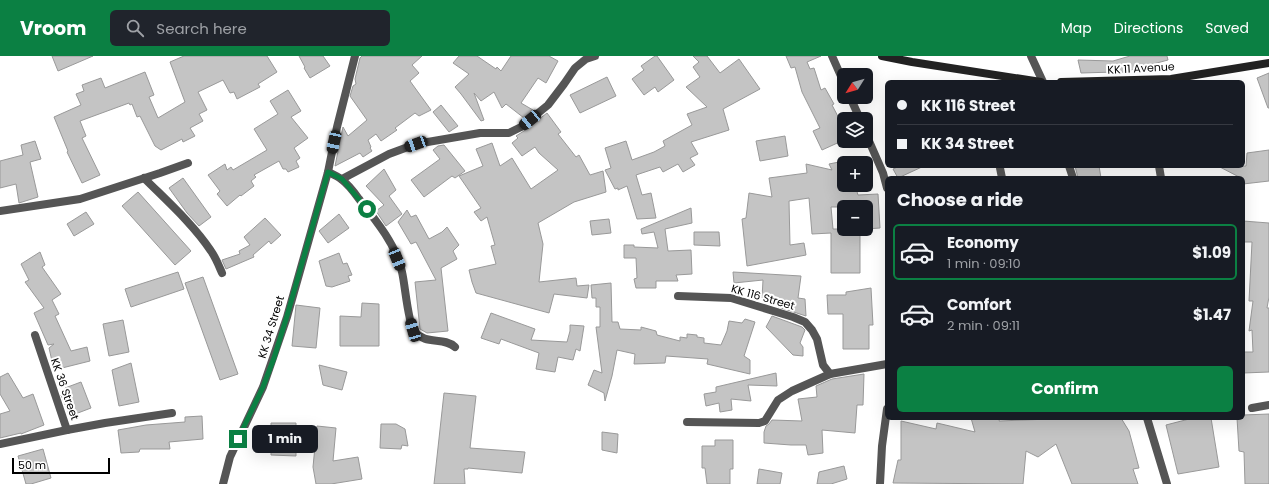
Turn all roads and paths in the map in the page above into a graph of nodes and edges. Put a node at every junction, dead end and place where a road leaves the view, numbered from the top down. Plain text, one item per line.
1 (355, 56) edge
2 (595, 56) edge
3 (832, 56) edge
4 (882, 56) edge
5 (1031, 56) edge
6 (1269, 63) edge
7 (837, 68) edge
8 (1029, 80) edge
9 (1041, 80) edge
10 (1171, 80) edge
11 (872, 148) edge
12 (188, 163) dead end
13 (1000, 168) dead end
14 (328, 172) junction
15 (1002, 176) edge
16 (144, 178) junction
17 (342, 179) junction
18 (885, 180) edge
19 (0, 212) edge
20 (222, 273) dead end
21 (678, 296) dead end
22 (35, 335) dead end
23 (455, 347) dead end
24 (885, 364) edge
25 (830, 374) junction
26 (1269, 405) edge
27 (1252, 408) dead end
28 (172, 413) dead end
29 (886, 420) edge
30 (1148, 420) edge
31 (688, 422) dead end
32 (67, 430) junction
33 (0, 444) edge
34 (223, 484) edge
35 (880, 484) edge
36 (1167, 484) edge

1 - 14 street, KK 34 Street
2 - 17 street
3 - 7 street
4 - 8 main road
5 - 9 street
6 - 10 main road, KK 11 Avenue
11 - 18 street
12 - 16 street
13 - 15 street
14 - 17 street
14 - 34 street, KK 34 Street
16 - 19 street
16 - 20 street
17 - 23 street
21 - 25 street, KK 116 Street
22 - 32 street, KK 36 Street
24 - 25 street
25 - 31 street
26 - 27 street
28 - 32 street
29 - 35 street
30 - 36 street
32 - 33 street, KK 36 Street

